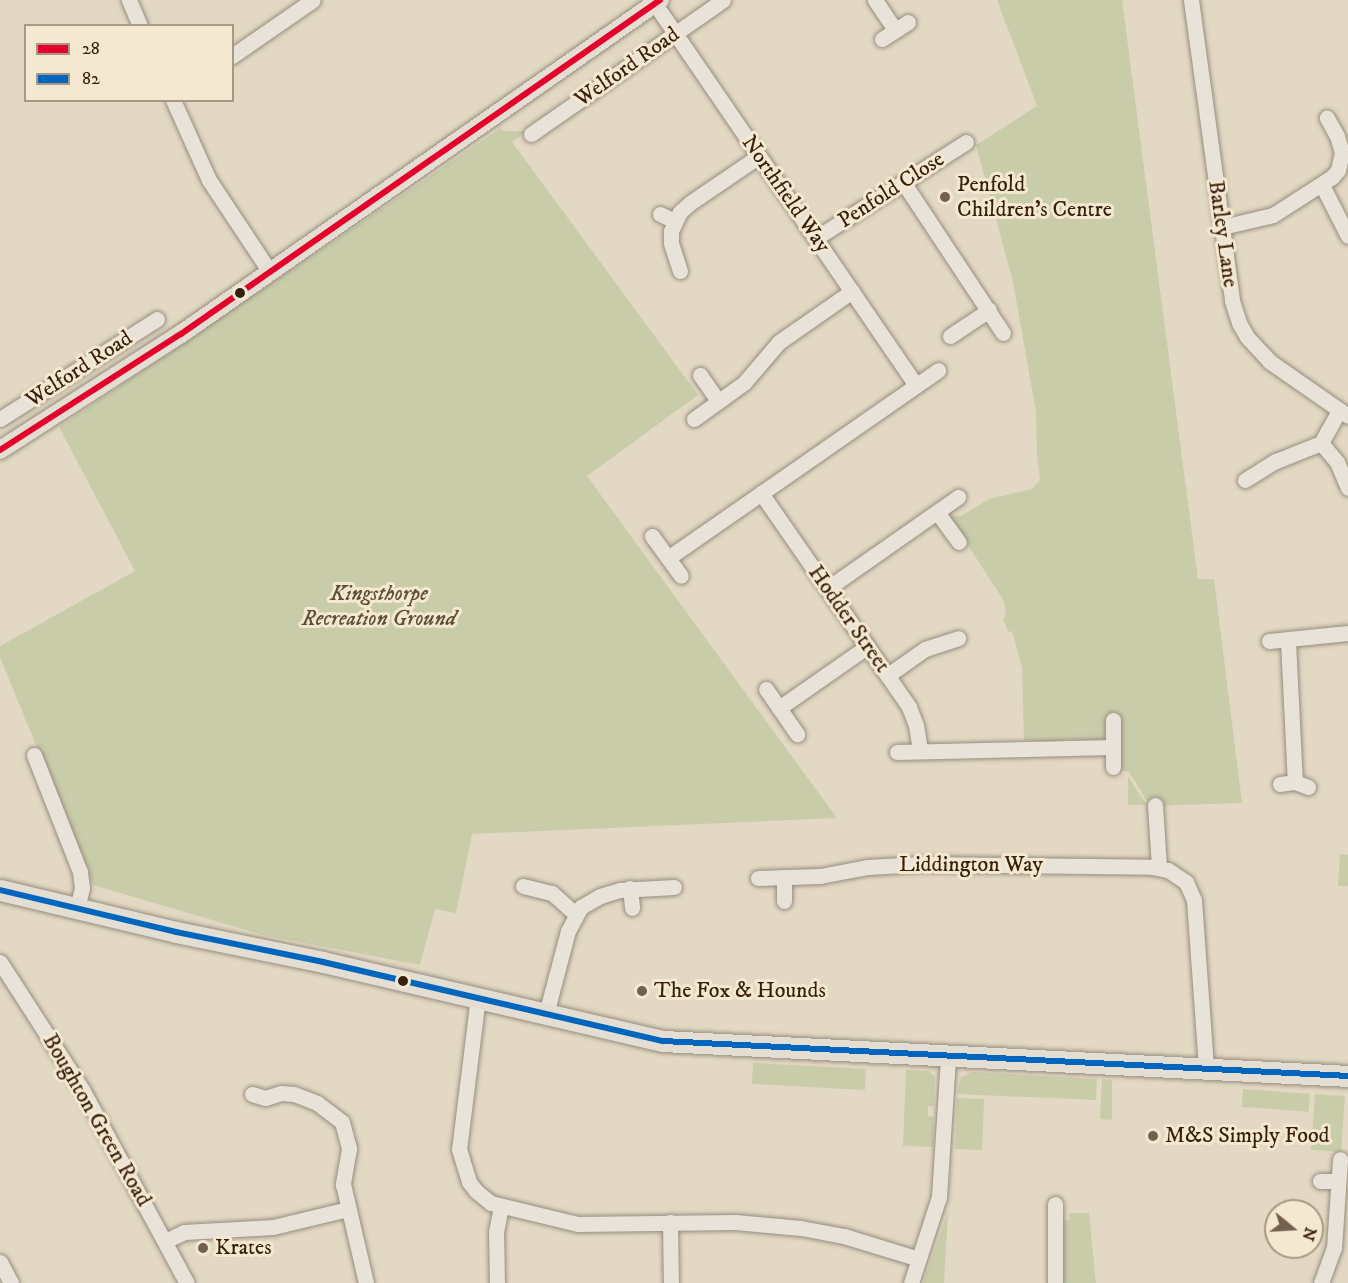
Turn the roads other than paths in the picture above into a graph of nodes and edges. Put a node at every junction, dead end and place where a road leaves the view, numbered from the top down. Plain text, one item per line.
1 (129, 0) edge
2 (313, 0) edge
3 (723, 0) edge
4 (875, 0) edge
5 (1191, 0) edge
6 (657, 2) edge
7 (139, 24) edge
8 (675, 32) junction
9 (882, 39) dead end
10 (234, 55) edge
11 (174, 102) edge
12 (1327, 118) dead end
13 (531, 134) dead end
14 (966, 142) dead end
15 (759, 156) junction
16 (903, 182) junction
17 (1322, 185) junction
18 (660, 214) dead end
19 (675, 221) junction
20 (1222, 227) junction
21 (1348, 236) edge
22 (816, 238) junction
23 (680, 271) dead end
24 (270, 272) junction
25 (852, 291) junction
26 (989, 310) junction
27 (157, 319) dead end
28 (1003, 333) dead end
29 (950, 336) dead end
30 (938, 370) dead end
31 (700, 375) dead end
32 (916, 385) junction
33 (718, 402) junction
34 (1343, 413) edge
35 (0, 419) edge
36 (694, 419) dead end
37 (1321, 443) junction
38 (0, 450) edge
39 (1245, 480) dead end
40 (1348, 488) edge
41 (761, 493) junction
42 (958, 497) dead end
43 (937, 512) junction
44 (652, 536) dead end
45 (959, 542) dead end
46 (668, 558) junction
47 (681, 576) dead end
48 (828, 588) junction
49 (1348, 633) edge
50 (958, 638) dead end
51 (1288, 640) junction
52 (1269, 641) dead end
53 (868, 646) junction
54 (888, 675) junction
55 (766, 689) dead end
56 (779, 708) junction
57 (1113, 720) dead end
58 (797, 734) dead end
59 (1113, 747) junction
60 (920, 751) junction
61 (897, 752) dead end
62 (34, 755) dead end
63 (1113, 767) dead end
64 (1294, 784) dead end
65 (1155, 806) dead end
66 (1159, 867) junction
67 (758, 878) dead end
68 (784, 878) junction
69 (523, 887) dead end
70 (674, 887) dead end
71 (630, 888) junction
72 (0, 890) edge
73 (784, 901) dead end
74 (77, 908) junction
75 (632, 908) dead end
76 (576, 914) junction
77 (0, 962) edge
78 (478, 997) junction
79 (546, 1014) junction
80 (948, 1056) junction
81 (1206, 1067) junction
82 (1348, 1076) edge
83 (260, 1101) dead end
84 (1340, 1159) dead end
85 (1320, 1181) dead end
86 (1338, 1181) junction
87 (1055, 1204) dead end
88 (501, 1207) junction
89 (348, 1209) junction
90 (670, 1222) junction
91 (165, 1241) junction
92 (920, 1259) junction
93 (0, 1262) edge
94 (11, 1283) edge
95 (187, 1283) edge
96 (366, 1283) edge
97 (496, 1283) edge
98 (670, 1283) edge
99 (911, 1283) edge
100 (1055, 1283) edge
101 (1321, 1283) edge

1 - 7 street
2 - 10 street
3 - 8 street, Welford Road
4 - 9 street
5 - 20 street, Barley Lane
6 - 8 street, Northfield Way
6 - 24 main road, Welford Road
8 - 13 street, Welford Road
8 - 15 street, Northfield Way
11 - 24 street
12 - 17 street
14 - 16 street, Penfold Close
15 - 19 street
15 - 22 street, Northfield Way
16 - 22 street, Penfold Close
16 - 26 street
17 - 20 street
17 - 21 street
18 - 19 street
19 - 23 street
20 - 34 street, Barley Lane
22 - 25 street, Northfield Way
24 - 38 main road, Welford Road
25 - 32 street, Northfield Way
25 - 33 street
26 - 28 street
26 - 29 street
27 - 35 street, Welford Road
30 - 32 street
31 - 33 street
32 - 41 street
33 - 36 street
34 - 37 street
37 - 39 street
37 - 40 street
41 - 46 street
41 - 48 street, Hodder Street
42 - 43 street
43 - 45 street
43 - 48 street
44 - 46 street
46 - 47 street
48 - 53 street, Hodder Street
49 - 51 street
50 - 54 street
51 - 52 street
51 - 64 street
53 - 54 street, Hodder Street
53 - 56 street
54 - 60 street, Hodder Street
55 - 56 street
56 - 58 street
57 - 59 street
59 - 60 street
59 - 63 street
60 - 61 street
62 - 74 street
65 - 66 street
66 - 68 street, Liddington Way
66 - 81 street
67 - 68 street, Liddington Way
68 - 73 street
69 - 76 street
70 - 71 street
71 - 75 street
71 - 76 street
72 - 74 highway
74 - 78 highway
76 - 79 street
77 - 91 street, Boughton Green Road
78 - 79 highway
78 - 88 street
79 - 80 highway
80 - 81 highway
80 - 92 street
81 - 82 highway
83 - 89 street
84 - 86 street
85 - 86 street
86 - 101 street
87 - 100 street
88 - 90 street
88 - 97 street
89 - 91 street
89 - 96 street
90 - 92 street
90 - 98 street
91 - 95 street, Boughton Green Road
92 - 99 street
93 - 94 street

